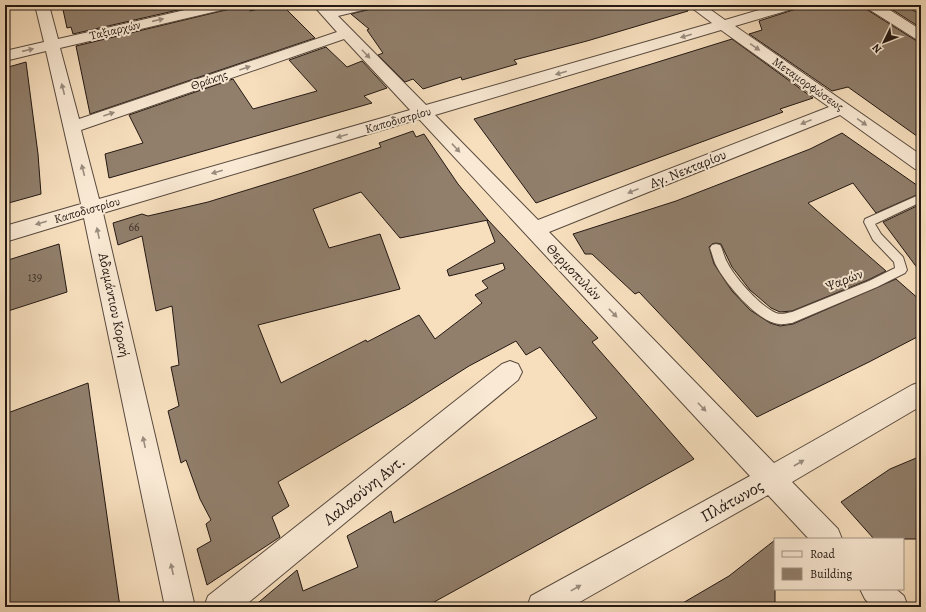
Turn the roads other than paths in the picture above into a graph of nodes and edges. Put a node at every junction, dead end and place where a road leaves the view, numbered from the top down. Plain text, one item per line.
1 (42, 5) edge
2 (225, 5) edge
3 (366, 5) edge
4 (695, 5) edge
5 (791, 5) edge
6 (872, 5) edge
7 (324, 9) edge
8 (723, 25) junction
9 (346, 33) junction
10 (921, 36) edge
11 (52, 45) junction
12 (5, 56) edge
13 (842, 108) junction
14 (423, 113) junction
15 (72, 127) junction
16 (921, 164) edge
17 (921, 198) edge
18 (92, 208) junction
19 (534, 230) junction
20 (5, 234) edge
21 (716, 248) dead end
22 (510, 372) dead end
23 (921, 393) edge
24 (771, 479) junction
25 (827, 538) edge
26 (876, 590) edge
27 (180, 607) edge
28 (219, 607) edge
29 (542, 607) edge
30 (892, 607) edge

1 - 11 street, Αδαμάντιου Κοραή
11 -> 2 street, Ταξιαρχών
3 - 7 street
4 - 8 street, Μεταμορφώσεως
5 - 8 street, Καποδιστρίου
6 - 10 street
7 - 9 street, Θερμοπυλών
8 -> 13 street, Μεταμορφώσεως
8 -> 14 street, Καποδιστρίου
9 -> 14 street, Θερμοπυλών
15 -> 9 street, Θράκης
12 -> 11 street, Ταξιαρχών
15 -> 11 street, Αδαμάντιου Κοραή
13 -> 16 street, Μεταμορφώσεως
13 -> 19 street, Αγ. Νεκταρίου
14 -> 18 street, Καποδιστρίου
14 -> 19 street, Θερμοπυλών
18 -> 15 street, Αδαμάντιου Κοραή
17 - 21 lane, Ψαρών
18 -> 20 street, Καποδιστρίου
27 -> 18 street, Αδαμάντιου Κοραή
19 -> 24 street, Θερμοπυλών
22 - 28 street, Λαλαούνη Αντ.
24 -> 23 street, Πλάτωνος
24 - 25 street, Θερμοπυλών
29 -> 24 street, Πλάτωνος
26 - 30 street

